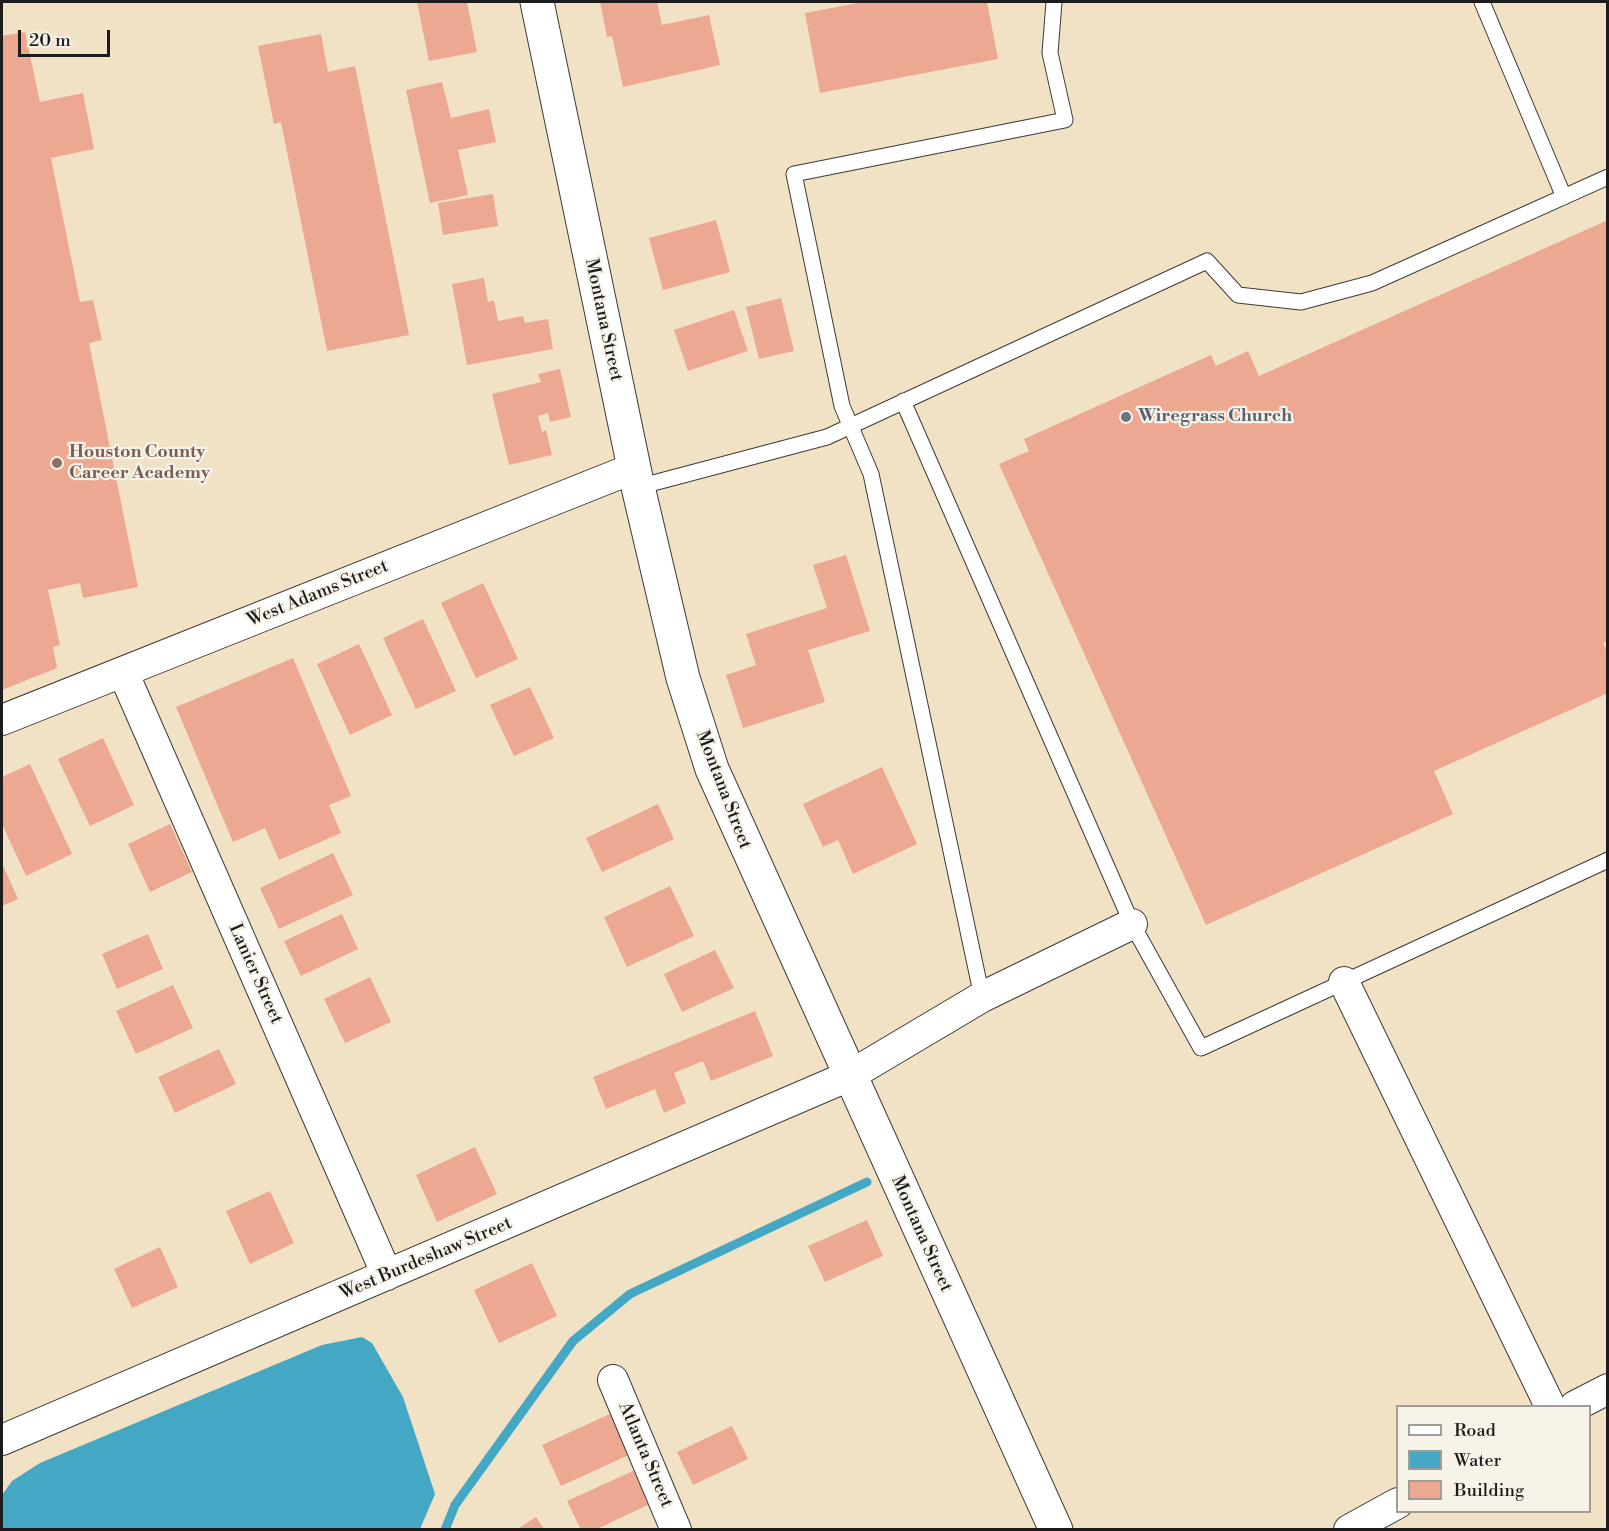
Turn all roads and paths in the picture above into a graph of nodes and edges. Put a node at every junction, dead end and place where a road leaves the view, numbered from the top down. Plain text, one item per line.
1 (537, 2) edge
2 (1054, 2) edge
3 (1482, 2) edge
4 (1608, 177) edge
5 (1564, 197) junction
6 (903, 401) junction
7 (851, 426) junction
8 (636, 477) junction
9 (123, 672) junction
10 (2, 720) edge
11 (1608, 860) edge
12 (1132, 924) junction
13 (1344, 982) junction
14 (982, 997) junction
15 (849, 1076) junction
16 (387, 1275) junction
17 (613, 1380) dead end
18 (1608, 1389) edge
19 (1549, 1405) edge
20 (1579, 1405) edge
21 (2, 1440) edge
22 (1396, 1504) edge
23 (676, 1530) edge
24 (1056, 1530) edge
25 (1349, 1530) edge

1 - 8 street, Montana Street
2 - 7 lane
3 - 5 lane
4 - 5 lane
5 - 6 lane
6 - 7 lane
6 - 12 lane
7 - 8 lane
7 - 14 lane
8 - 9 street, West Adams Street
8 - 15 street, Montana Street
9 - 10 street, West Adams Street
9 - 16 street, Lanier Street
11 - 13 lane
12 - 13 lane
12 - 14 street, West Burdeshaw Street
13 - 19 street
14 - 15 street, West Burdeshaw Street
15 - 16 street, West Burdeshaw Street
15 - 24 street, Montana Street
16 - 21 street, West Burdeshaw Street
17 - 23 street, Atlanta Street
18 - 20 street
22 - 25 street

